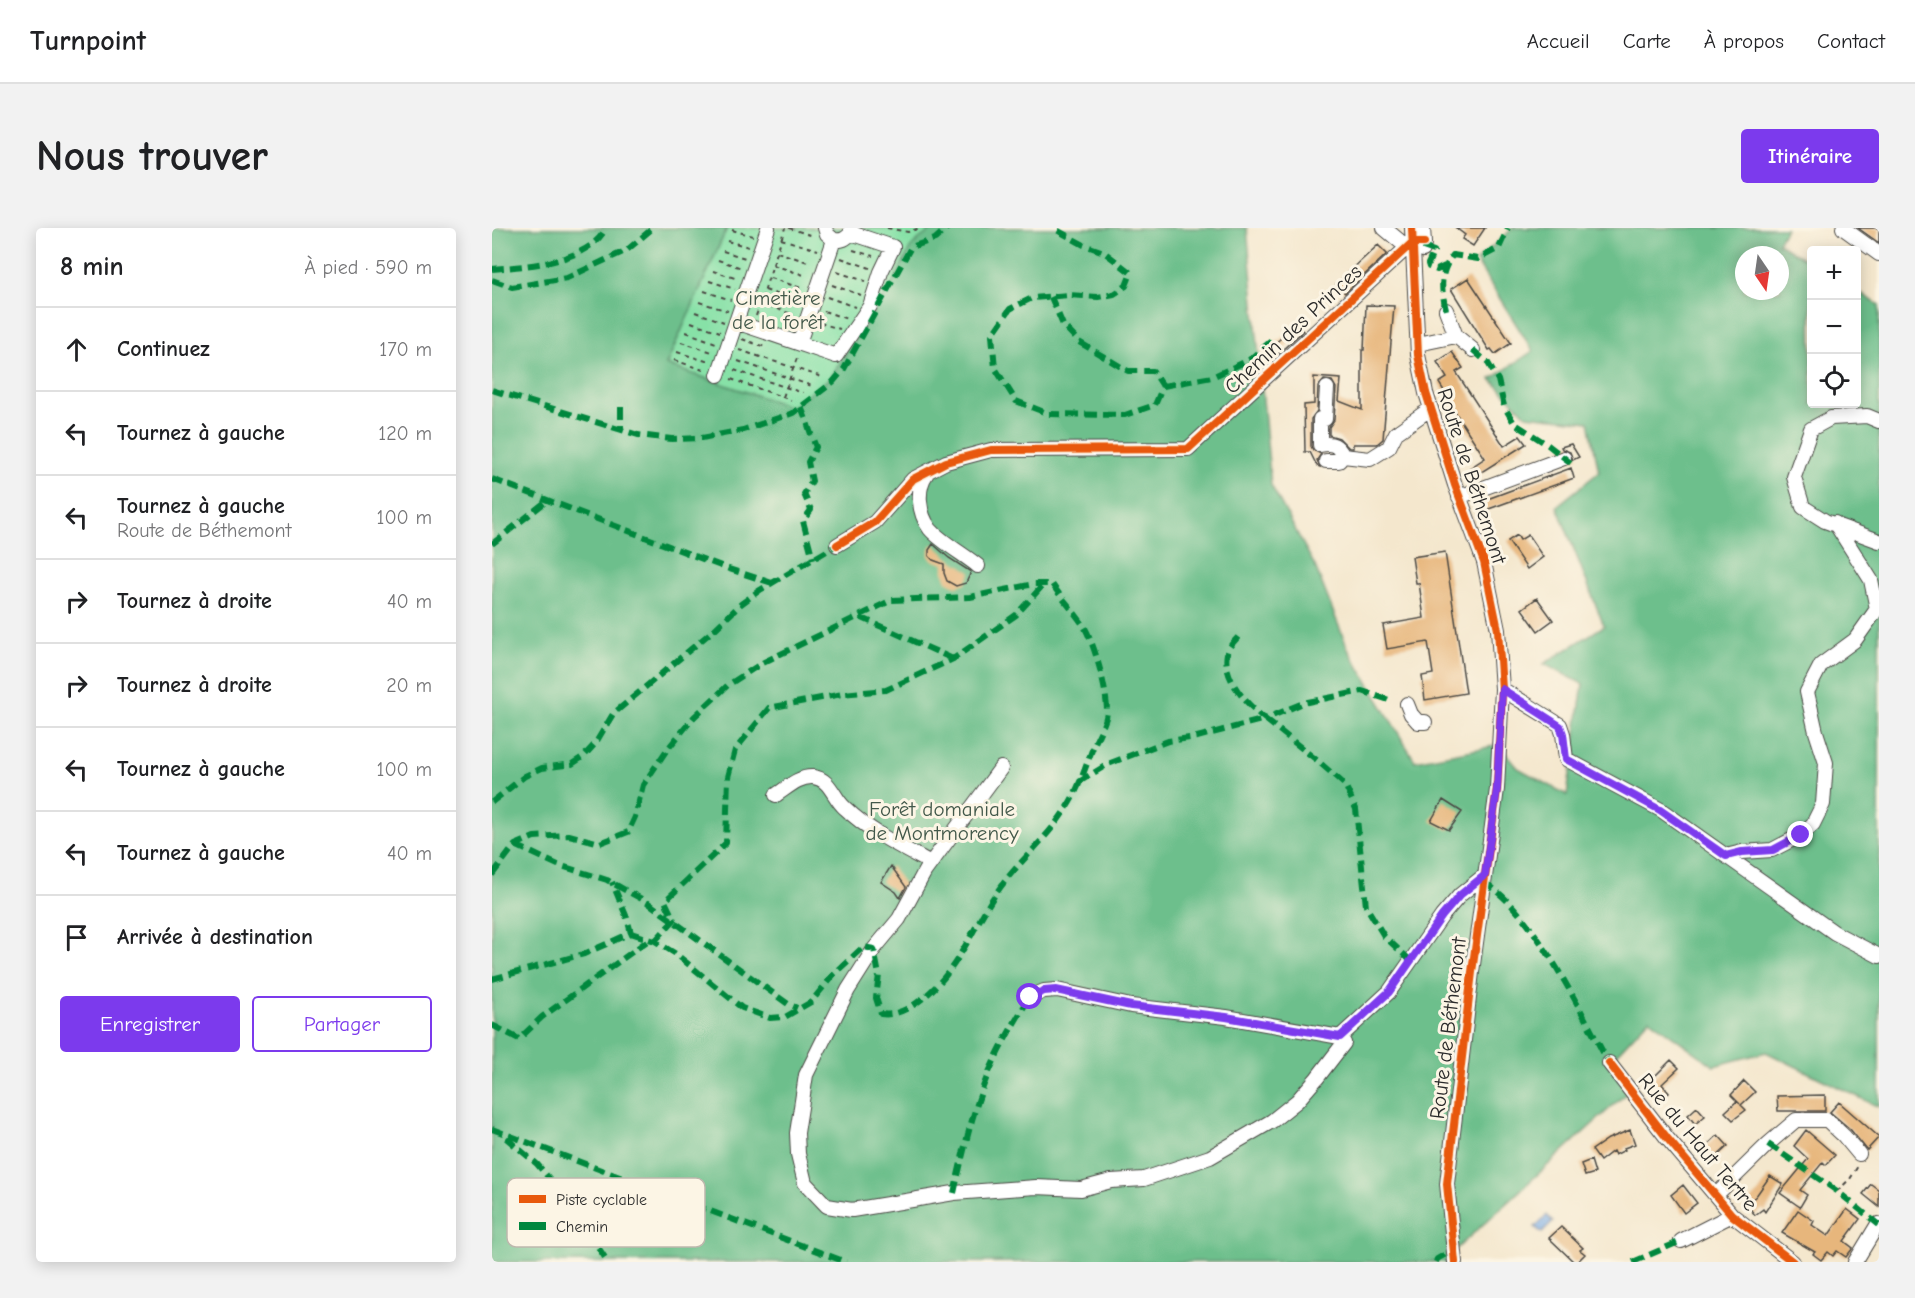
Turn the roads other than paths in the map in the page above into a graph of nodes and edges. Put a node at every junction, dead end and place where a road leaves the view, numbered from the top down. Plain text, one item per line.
1 (825, 228) edge
2 (1384, 228) edge
3 (1412, 228) edge
4 (1423, 228) edge
5 (1843, 228) edge
6 (851, 230) edge
7 (834, 240) junction
8 (1416, 248) junction
9 (1879, 254) edge
10 (742, 304) edge
11 (1446, 310) dead end
12 (1455, 336) junction
13 (1418, 345) junction
14 (799, 349) junction
15 (1473, 350) dead end
16 (1327, 388) dead end
17 (1430, 409) junction
18 (1879, 422) edge
19 (1343, 456) junction
20 (1564, 458) dead end
21 (1326, 461) dead end
22 (928, 471) junction
23 (1459, 497) junction
24 (1835, 523) junction
25 (1879, 542) edge
26 (837, 545) dead end
27 (978, 566) dead end
28 (1502, 689) junction
29 (1407, 704) dead end
30 (1425, 722) dead end
31 (1001, 768) dead end
32 (776, 795) dead end
33 (1726, 856) junction
34 (931, 863) junction
35 (1485, 875) junction
36 (1879, 956) edge
37 (1030, 997) dead end
38 (1340, 1037) junction
39 (1609, 1063) dead end
40 (1859, 1154) road end
41 (1716, 1195) junction
42 (1732, 1215) junction
43 (1878, 1224) edge
44 (1681, 1241) dead end
45 (1455, 1262) edge
46 (1793, 1262) edge
47 (1855, 1262) edge

1 - 7 street
2 - 8 street
3 - 8 street
4 - 8 street
5 - 9 street
6 - 7 street
6 - 14 street
7 - 14 street
8 - 13 street, Route de Béthemont
8 - 22 street, Chemin des Princes
10 - 14 street
11 - 12 street
12 - 13 street
12 - 15 street
13 - 17 street, Route de Béthemont
16 - 19 street
17 - 19 street
17 - 23 street, Route de Béthemont
18 - 24 street
19 - 21 street
20 - 23 street
22 - 26 street
22 - 27 street
23 - 28 street, Route de Béthemont
24 - 25 street
24 - 33 street
28 - 33 street
28 - 35 street, Route de Béthemont
29 - 30 street
31 - 34 street
32 - 34 street
33 - 36 street
34 - 38 street
35 - 38 street
35 - 45 street, Route de Béthemont
37 - 38 street
39 - 41 street, Rue du Haut Tertre
40 - 41 street
41 - 42 street, Rue du Haut Tertre
42 - 44 street
42 - 46 street, Rue du Haut Tertre
43 - 47 street

